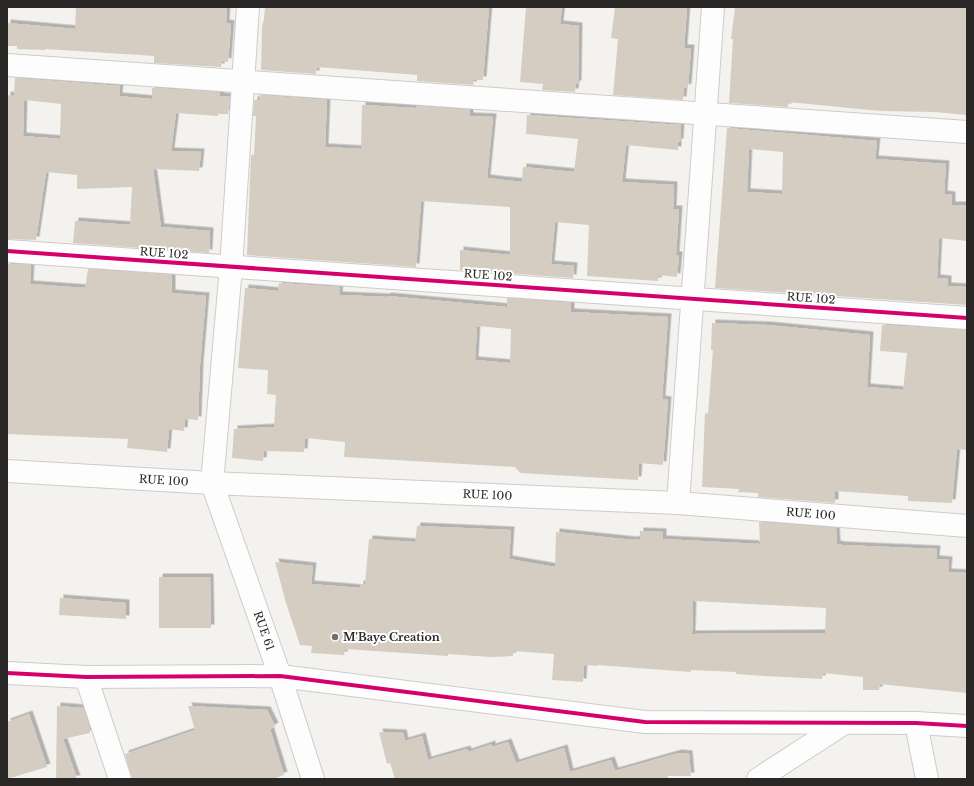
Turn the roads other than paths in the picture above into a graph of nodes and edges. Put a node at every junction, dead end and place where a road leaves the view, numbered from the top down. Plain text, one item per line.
1 (248, 7) edge
2 (713, 7) edge
3 (7, 65) edge
4 (243, 81) junction
5 (706, 114) junction
6 (967, 132) edge
7 (7, 251) edge
8 (231, 267) junction
9 (693, 299) junction
10 (967, 318) edge
11 (7, 471) edge
12 (212, 483) junction
13 (678, 503) junction
14 (967, 526) edge
15 (9, 675) edge
16 (280, 676) junction
17 (86, 677) junction
18 (843, 724) junction
19 (916, 724) junction
20 (967, 726) edge
21 (120, 779) edge
22 (313, 779) edge
23 (758, 779) edge
24 (927, 779) edge

1 - 4 street
2 - 5 street
3 - 4 street
4 - 5 street
4 - 8 street
5 - 6 street
5 - 9 street
7 - 8 street, RUE 102
8 - 9 street, RUE 102
8 - 12 street
9 - 10 street, RUE 102
9 - 13 street
11 - 12 street, RUE 100
12 - 13 street, RUE 100
12 - 16 street, RUE 61
13 - 14 street, RUE 100
15 - 17 street
16 - 17 street
16 - 18 street
16 - 22 street, RUE 61
17 - 21 street
18 - 19 street
18 - 23 street
19 - 20 street
19 - 24 street

